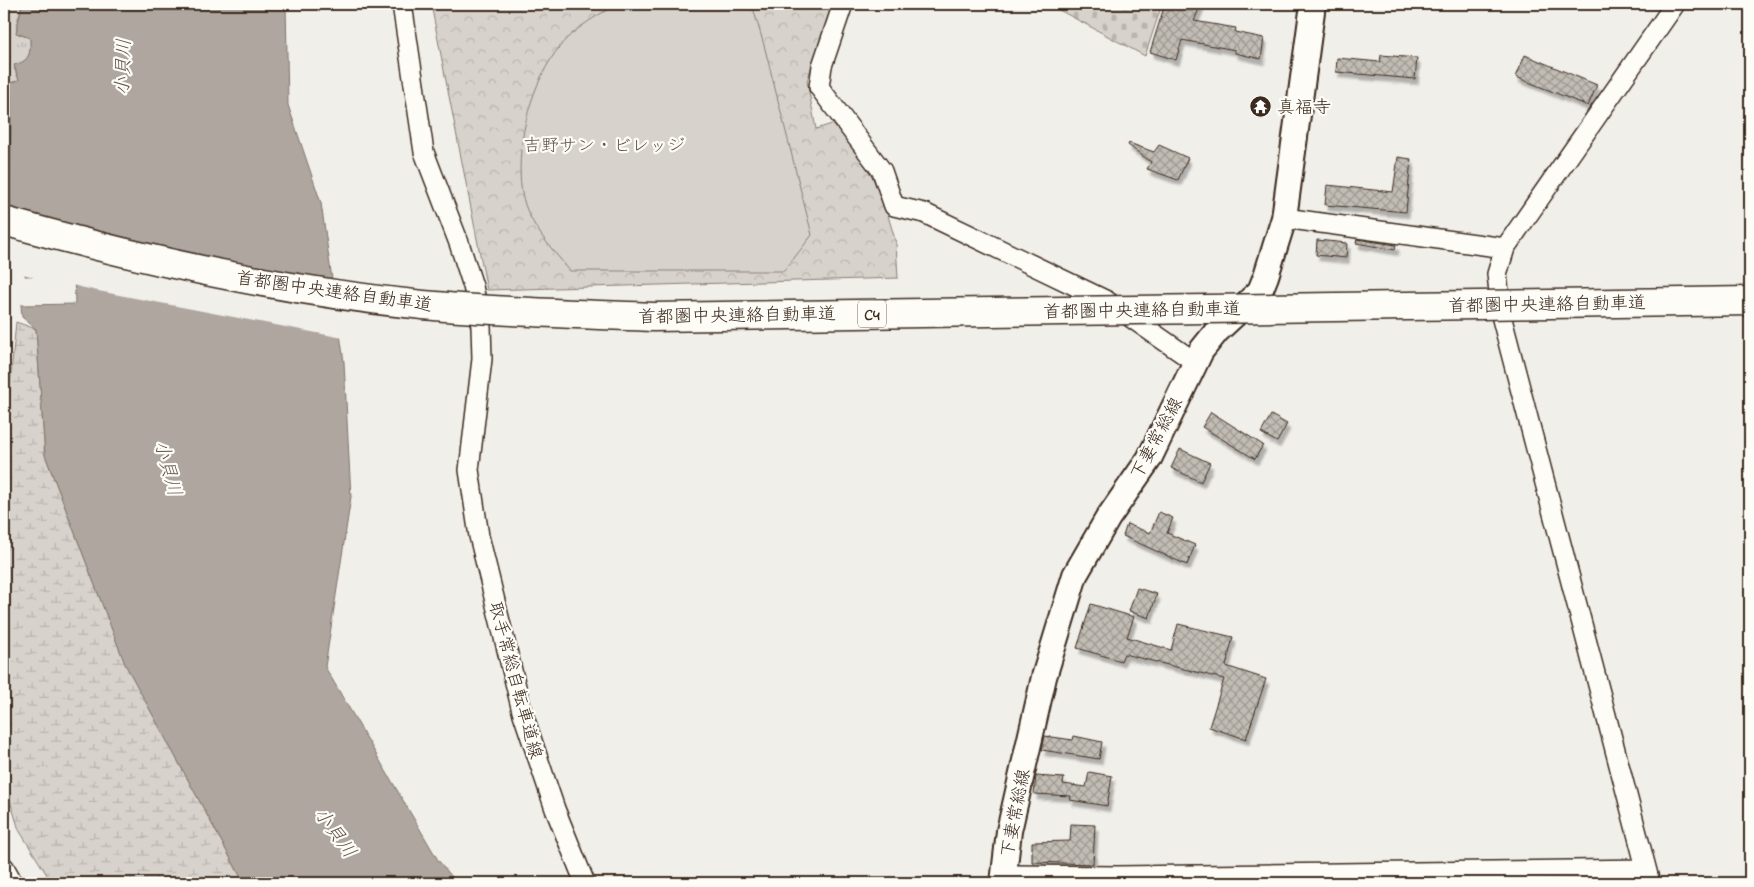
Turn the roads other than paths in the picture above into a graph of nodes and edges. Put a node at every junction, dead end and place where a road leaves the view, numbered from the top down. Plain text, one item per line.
1 (402, 4) edge
2 (844, 4) edge
3 (1313, 4) edge
4 (1675, 4) edge
5 (1284, 218) junction
6 (4, 222) edge
7 (1505, 248) junction
8 (1750, 301) edge
9 (1195, 362) junction
10 (4, 867) edge
11 (1648, 876) edge
12 (1003, 879) edge
13 (1118, 880) edge
14 (13, 883) edge
15 (585, 883) edge

1 - 15 street, 取手常総自転車道線
2 - 9 street
3 - 5 main road, 下妻常総線
4 - 7 street
5 - 7 street
5 - 9 main road, 下妻常総線
6 - 8 highway, 首都圏中央連絡自動車道 / C4, bridge
7 - 11 street
9 - 12 main road, 下妻常総線
10 - 14 street
11 - 13 street
12 - 13 street

